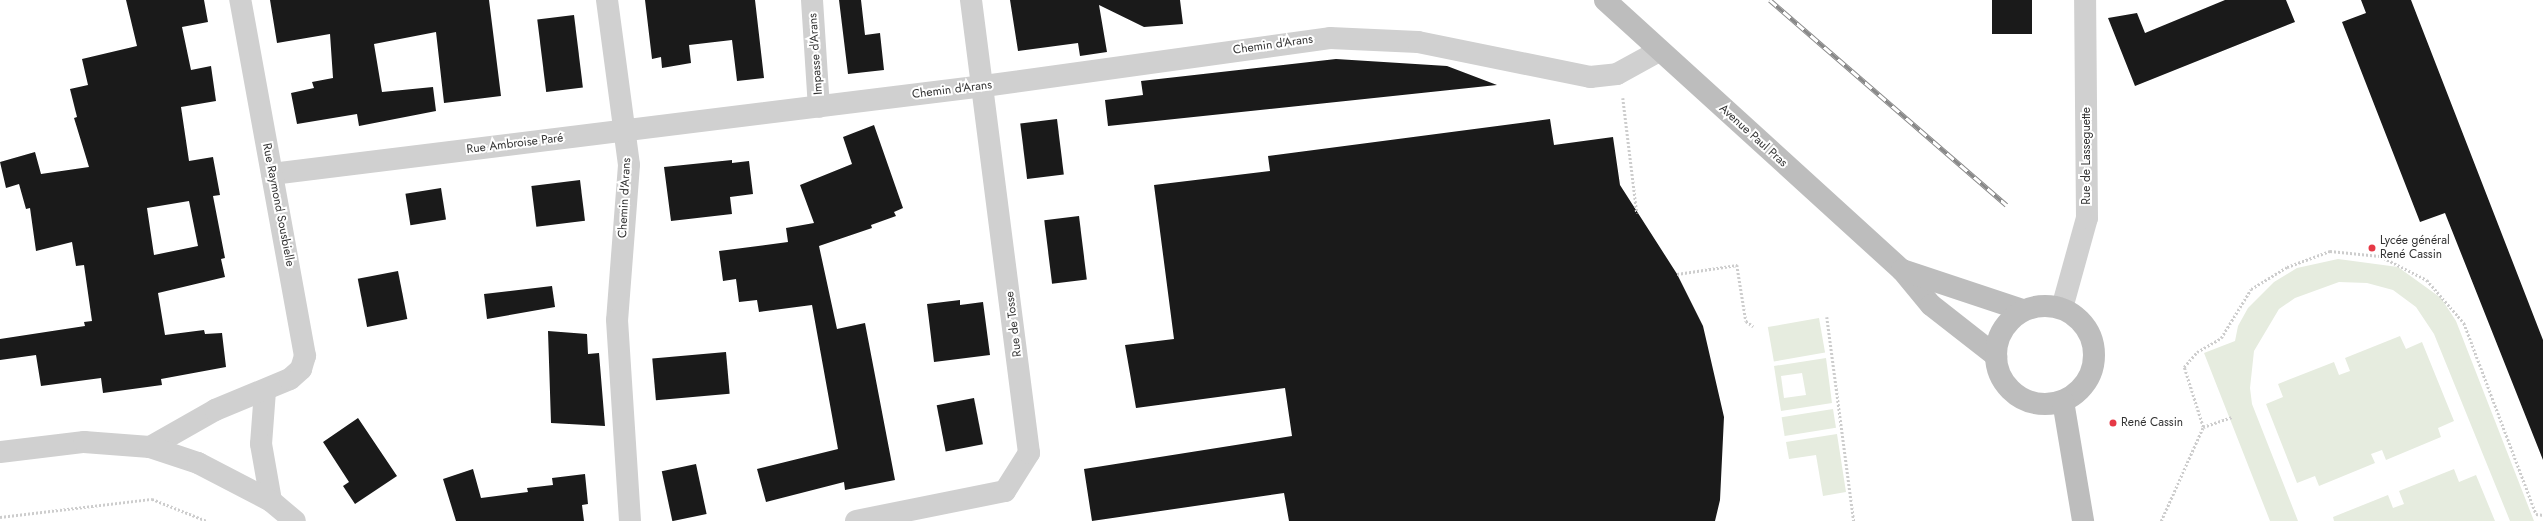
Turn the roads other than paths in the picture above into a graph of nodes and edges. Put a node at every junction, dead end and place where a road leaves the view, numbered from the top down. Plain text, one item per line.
1 (240, 0) edge
2 (607, 0) edge
3 (812, 0) edge
4 (971, 0) edge
5 (1605, 0) edge
6 (2085, 0) edge
7 (1659, 51) junction
8 (984, 86) junction
9 (819, 107) junction
10 (626, 131) junction
11 (272, 174) junction
12 (1902, 270) junction
13 (2062, 308) junction
14 (2022, 310) junction
15 (1996, 356) junction
16 (265, 391) junction
17 (2063, 401) junction
18 (150, 447) junction
19 (0, 452) edge
20 (271, 501) junction
21 (295, 521) edge
22 (630, 521) edge
23 (856, 521) edge
24 (2083, 521) edge

1 - 11 street, Rue Raymond Sousbielle
2 - 10 street
3 - 9 street, Impasse d'Arans
4 - 8 street, Rue de Tosse
5 - 7 street, Avenue Paul Pras
6 - 13 street, Rue de Lasseguette
7 - 8 street, Chemin d'Arans
7 - 12 street, Avenue Paul Pras
8 - 9 street, Chemin d'Arans
8 - 23 street, Rue de Tosse
9 - 10 street, Chemin d'Arans
10 - 11 street, Rue Ambroise Paré
10 - 22 street, Chemin d'Arans
11 - 16 street, Rue Raymond Sousbielle
12 - 14 street, Avenue Paul Pras
12 - 15 street, Avenue Paul Pras
13 - 14 street
13 - 17 street
14 - 15 street
15 - 17 street
16 - 18 street, Rue Raymond Sousbielle
16 - 20 street
17 - 24 street
18 - 19 street
18 - 20 street
20 - 21 street

